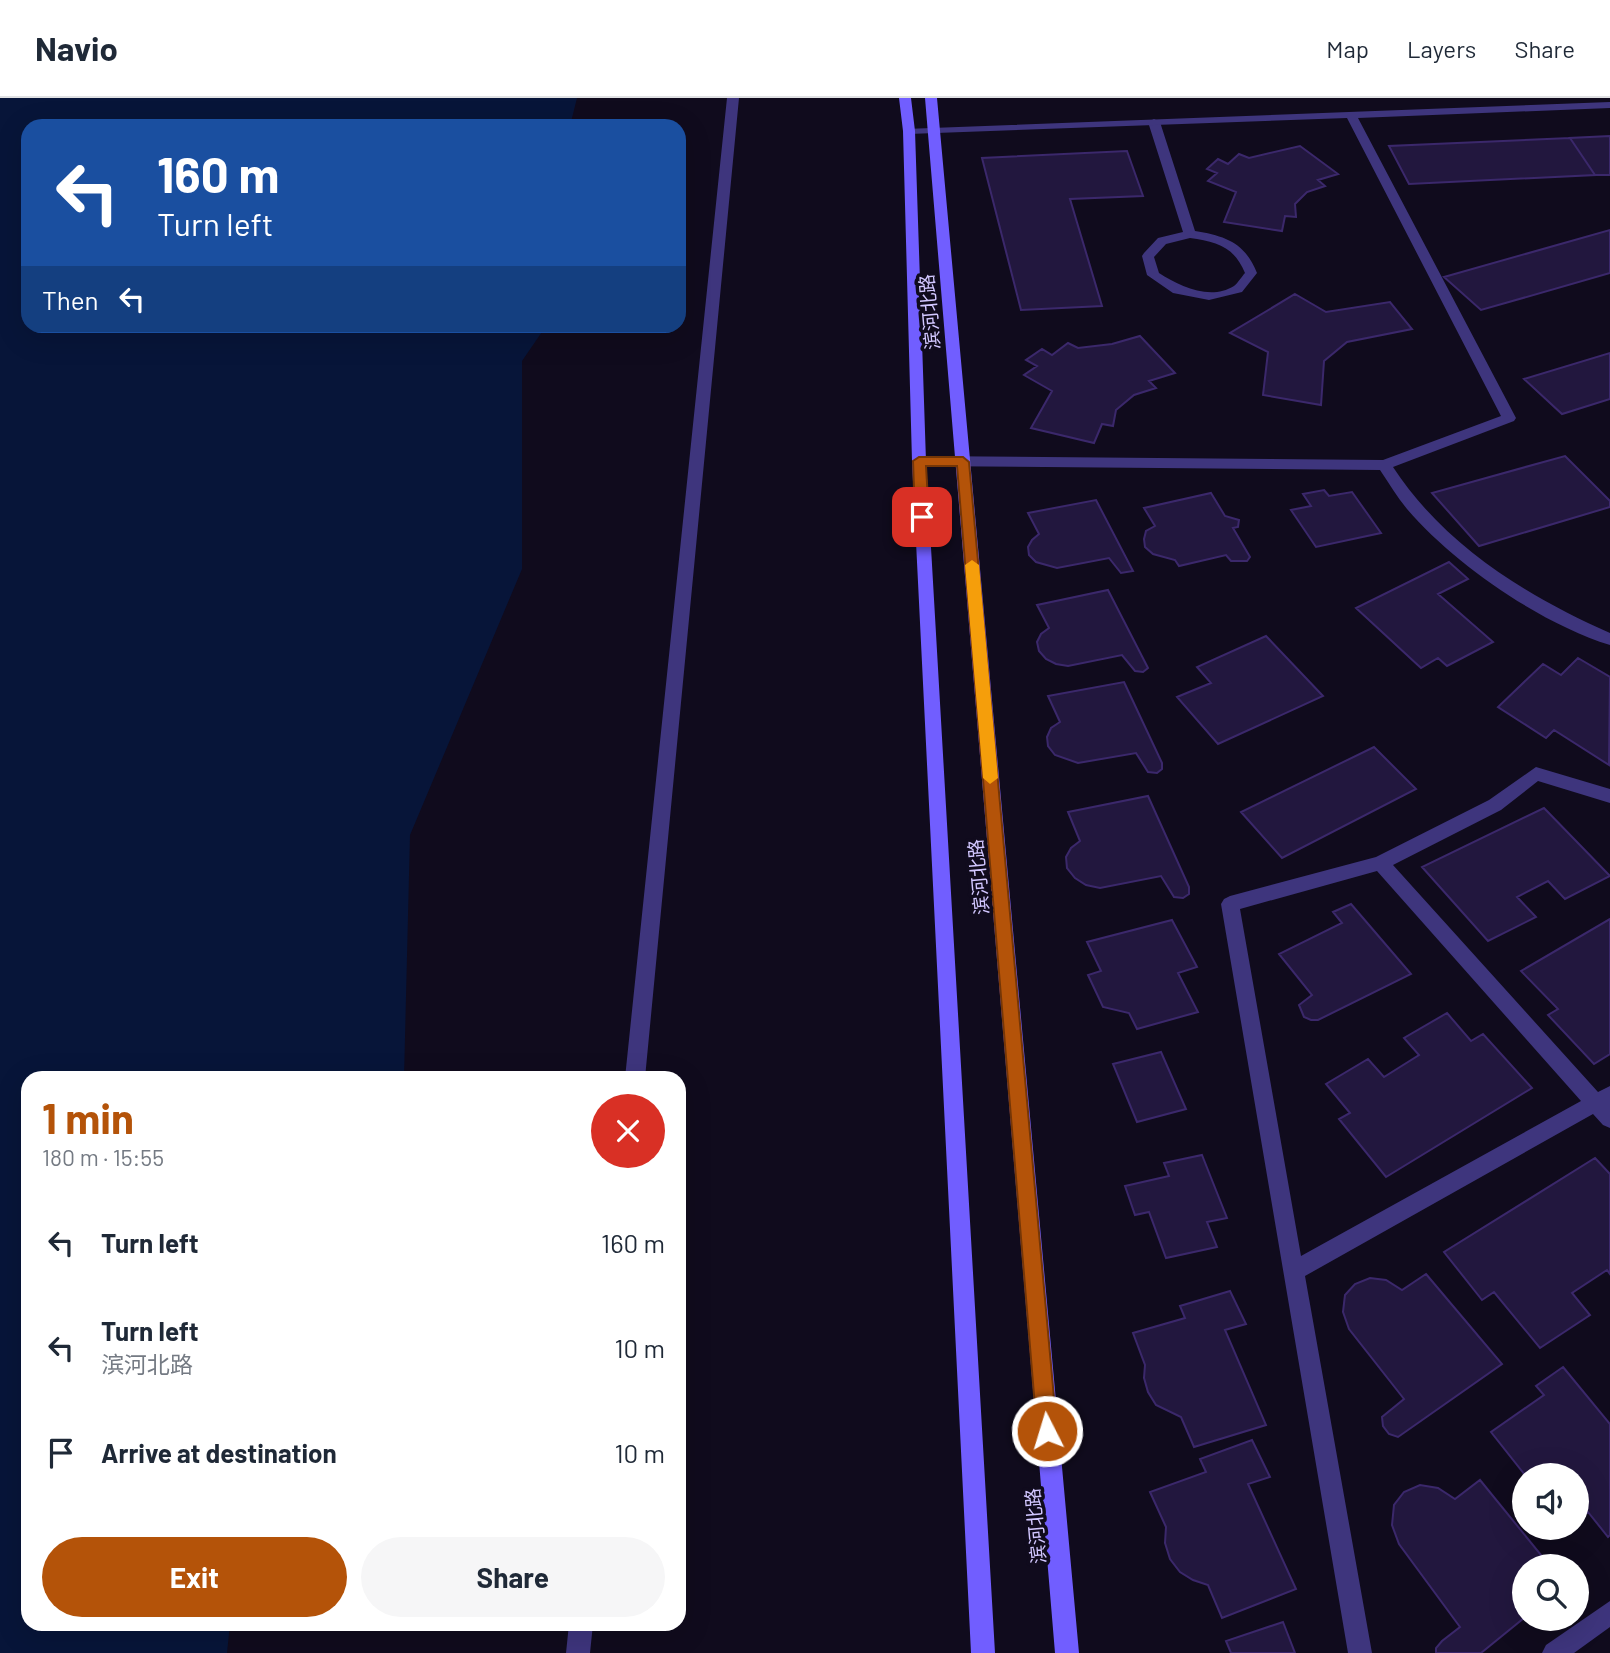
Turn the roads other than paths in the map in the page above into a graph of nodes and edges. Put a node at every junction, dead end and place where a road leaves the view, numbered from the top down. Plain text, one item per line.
1 (733, 98) edge
2 (905, 98) edge
3 (931, 98) edge
4 (1610, 105) edge
5 (1351, 114) junction
6 (1154, 122) junction
7 (934, 130) junction
8 (909, 131) junction
9 (1190, 234) junction
10 (919, 461) junction
11 (963, 462) junction
12 (1384, 465) junction
13 (1610, 639) edge
14 (1610, 796) edge
15 (1380, 863) junction
16 (636, 1071) edge
17 (1603, 1100) edge
18 (1610, 1119) edge
19 (1294, 1271) junction
20 (1610, 1613) edge
21 (580, 1631) edge
22 (578, 1653) edge
23 (983, 1653) edge
24 (1067, 1653) edge
25 (1360, 1653) edge
26 (1554, 1653) edge

1 - 16 street
2 - 8 main road, 滨河北路
3 - 7 main road, 滨河北路
4 - 5 street
5 - 6 street
5 - 12 street
6 - 7 street
6 - 9 street
7 - 8 street
7 - 11 main road, 滨河北路
8 - 10 main road, 滨河北路
9 - 9 street
10 - 11 street
10 - 23 main road, 滨河北路
11 - 12 street
11 - 24 main road, 滨河北路
12 - 13 street
14 - 15 street
15 - 17 street
15 - 19 street
17 - 18 street
17 - 19 street
19 - 25 street
20 - 26 street
21 - 22 street

